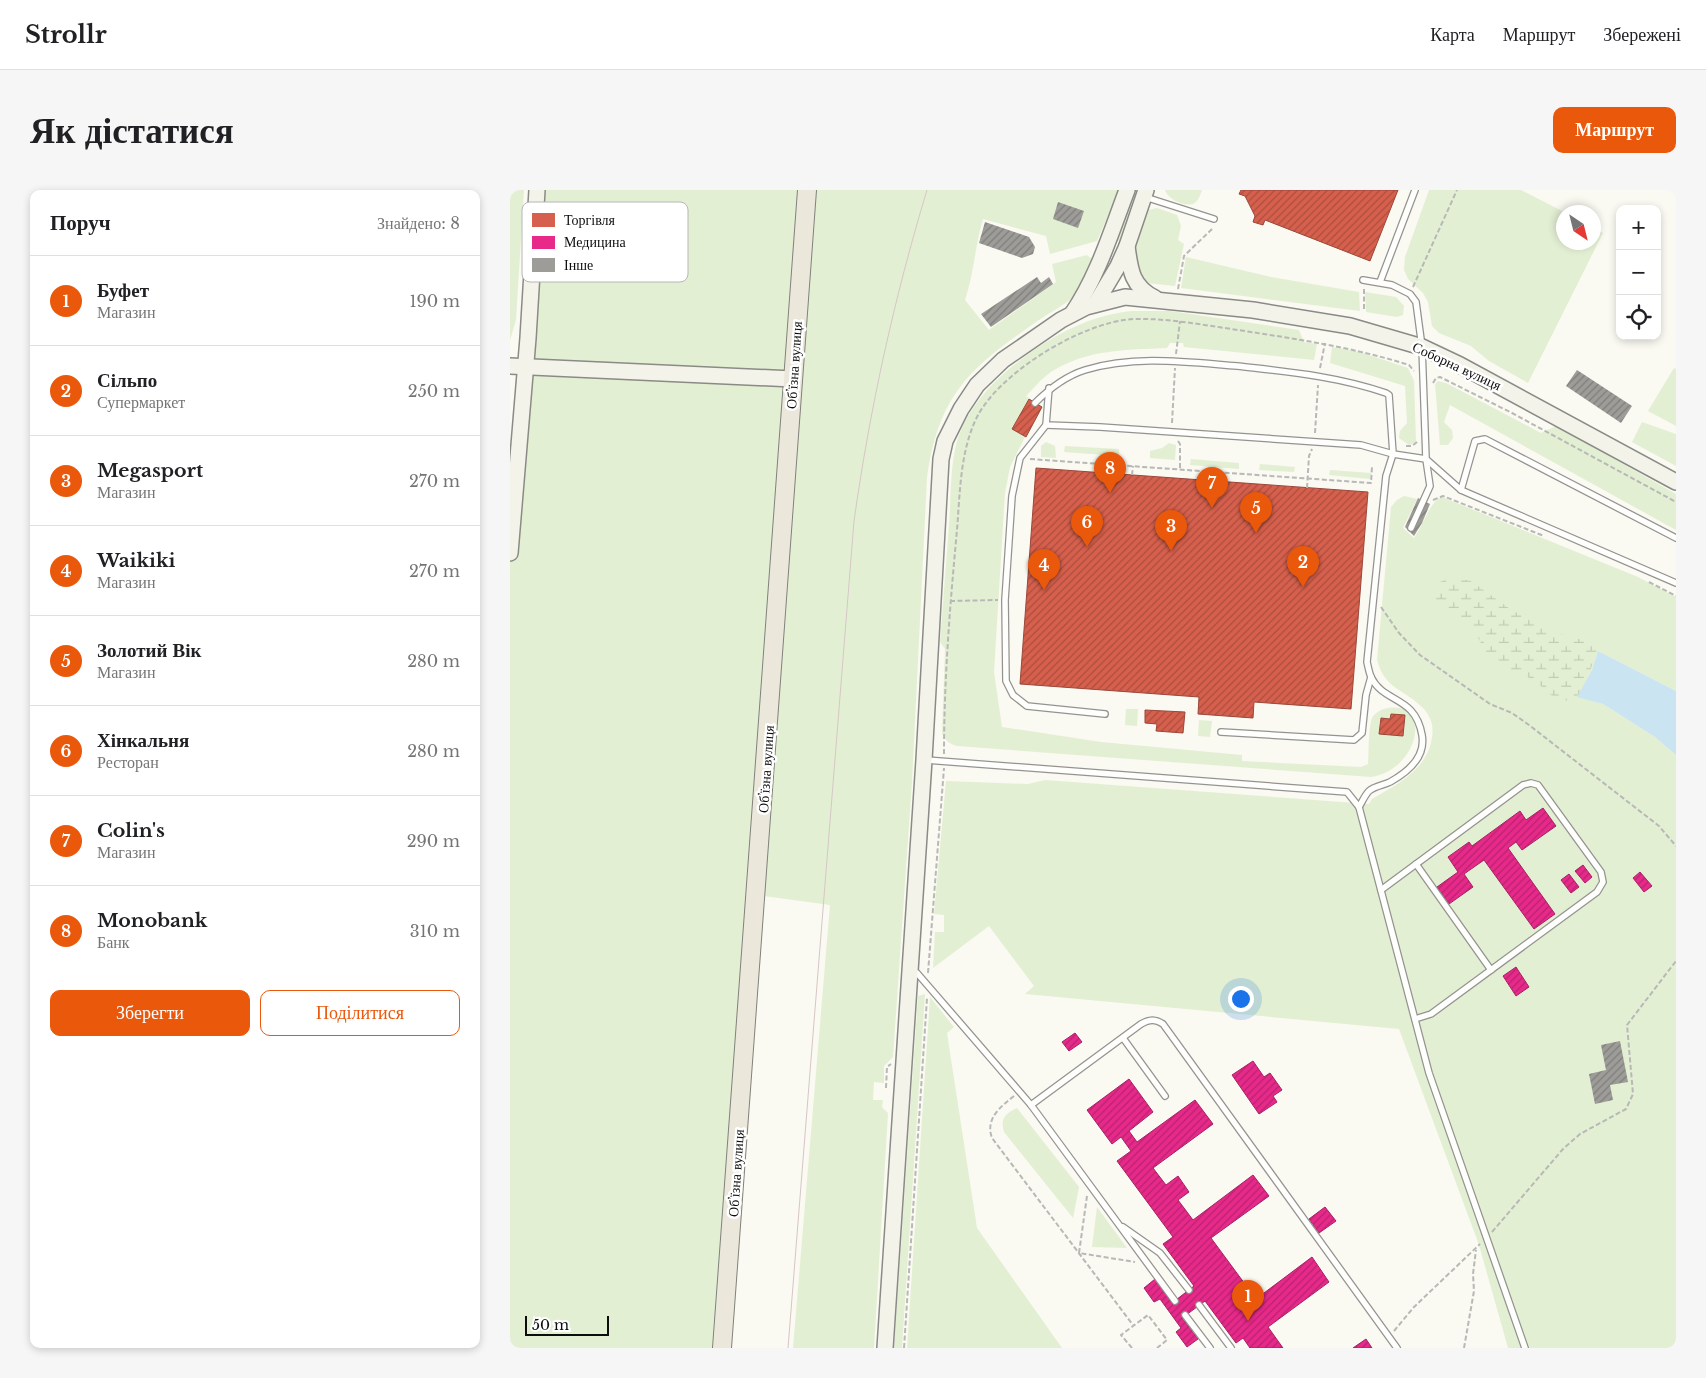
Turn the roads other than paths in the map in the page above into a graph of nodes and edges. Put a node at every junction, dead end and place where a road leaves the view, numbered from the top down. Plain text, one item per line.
1 (807, 190) edge
2 (1127, 190) edge
3 (1415, 190) edge
4 (1145, 193) edge
5 (1214, 219) dead end
6 (1127, 246) junction
7 (1364, 280) road end
8 (531, 282) edge
9 (1380, 282) junction
10 (1159, 300) junction
11 (1096, 303) junction
12 (1071, 315) junction
13 (1422, 347) junction
14 (510, 366) edge
15 (526, 368) junction
16 (793, 379) junction
17 (1049, 388) junction
18 (1035, 403) dead end
19 (1046, 425) junction
20 (1393, 454) junction
21 (1426, 459) junction
22 (1676, 482) edge
23 (1461, 490) junction
24 (1411, 528) dead end
25 (1676, 538) edge
26 (510, 553) edge
27 (1676, 583) edge
28 (1371, 677) junction
29 (1105, 714) dead end
30 (1222, 732) dead end
31 (924, 760) junction
32 (1359, 807) junction
33 (1416, 864) junction
34 (1381, 890) junction
35 (1491, 970) junction
36 (909, 972) junction
37 (1415, 1019) junction
38 (1122, 1038) junction
39 (1165, 1096) dead end
40 (1031, 1105) junction
41 (1119, 1225) junction
42 (1189, 1290) dead end
43 (1175, 1300) dead end
44 (1199, 1305) dead end
45 (1185, 1315) dead end
46 (722, 1348) edge
47 (885, 1348) edge
48 (1210, 1348) edge
49 (1230, 1348) edge
50 (1397, 1348) edge
51 (1525, 1348) edge

1 - 16 main road, Обʼїзна вулиця
2 - 12 street
3 - 9 lane
4 - 5 lane
4 - 6 street
6 - 10 street
6 - 11 street
7 - 9 lane
8 - 15 street
9 - 13 lane
10 - 11 street, Соборна вулиця
10 - 13 street, Соборна вулиця
11 - 12 street, Соборна вулиця
12 - 31 street, Соборна вулиця
13 - 21 lane
13 - 22 street, Соборна вулиця
14 - 15 street
15 - 16 street
15 - 26 street
16 - 46 main road, Обʼїзна вулиця
17 - 18 lane
17 - 19 lane
17 - 20 lane
19 - 20 lane
19 - 29 lane
20 - 21 lane
20 - 28 lane
21 - 23 lane
21 - 24 lane
23 - 25 lane
23 - 27 lane
28 - 30 lane
28 - 32 lane
31 - 32 lane
31 - 36 street, Соборна вулиця
32 - 34 lane
33 - 34 lane
33 - 35 lane
33 - 35 lane
34 - 37 lane
35 - 37 lane
36 - 40 lane
36 - 47 street, Соборна вулиця
37 - 51 lane
38 - 39 lane
38 - 40 lane
38 - 50 lane
40 - 41 lane
41 - 42 lane
41 - 43 lane
44 - 49 lane
45 - 48 lane

